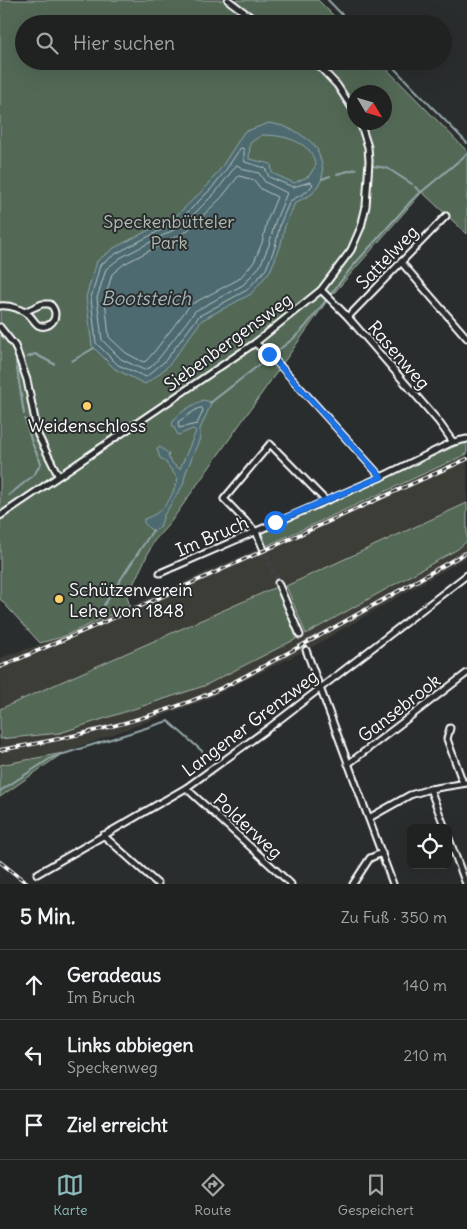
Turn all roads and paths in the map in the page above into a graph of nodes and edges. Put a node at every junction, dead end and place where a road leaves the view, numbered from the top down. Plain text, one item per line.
1 (228, 0) edge
2 (248, 15) edge
3 (323, 70) edge
4 (347, 100) edge
5 (363, 130) edge
6 (446, 216) dead end
7 (401, 262) junction
8 (321, 290) junction
9 (0, 306) edge
10 (24, 312) junction
11 (348, 317) junction
12 (0, 328) edge
13 (467, 338) edge
14 (255, 343) junction
15 (467, 439) edge
16 (453, 442) junction
17 (58, 475) junction
18 (381, 477) junction
19 (326, 500) junction
20 (0, 516) edge
21 (256, 532) junction
22 (263, 548) tunnel mouth
23 (160, 573) dead end
24 (466, 575) edge
25 (278, 583) tunnel mouth
26 (467, 584) edge
27 (300, 635) tunnel mouth
28 (306, 650) tunnel mouth
29 (467, 672) edge
30 (320, 688) junction
31 (450, 728) dead end
32 (348, 764) junction
33 (465, 783) edge
34 (186, 788) junction
35 (430, 789) junction
36 (369, 818) junction
37 (443, 824) edge
38 (103, 835) junction
39 (452, 847) edge
40 (382, 853) junction
41 (37, 874) dead end
42 (158, 884) edge
43 (290, 884) edge
44 (353, 884) edge
45 (394, 884) edge
46 (466, 884) edge

1 - 2 street
3 - 4 street
5 - 8 street, Siebenbergensweg
6 - 7 street, Sattelweg
7 - 11 street, Sattelweg
7 - 13 street
8 - 11 street, Rasenweg
8 - 14 street, Siebenbergensweg
9 - 10 street
10 - 10 street
11 - 16 street, Rasenweg
12 - 17 street
14 - 17 street, Siebenbergensweg
14 - 18 street
15 - 16 street, Im Bruch
16 - 18 street, Im Bruch
17 - 20 street, Siebenbergensweg
18 - 19 street, Im Bruch
19 - 21 street, Im Bruch
19 - 21 street
21 - 22 street
21 - 23 street, Im Bruch
24 - 26 street
24 - 30 street, Langener Grenzweg
25 - 27 street
28 - 30 street
29 - 32 street, Gansebrook
30 - 32 street
30 - 34 street, Langener Grenzweg
31 - 33 street
32 - 36 street
33 - 35 street
34 - 38 street, Langener Grenzweg
34 - 43 street, Polderweg
35 - 36 street
35 - 37 street
36 - 40 street
38 - 41 street, Langener Grenzweg
38 - 42 street
39 - 46 street
40 - 44 street
40 - 45 street

